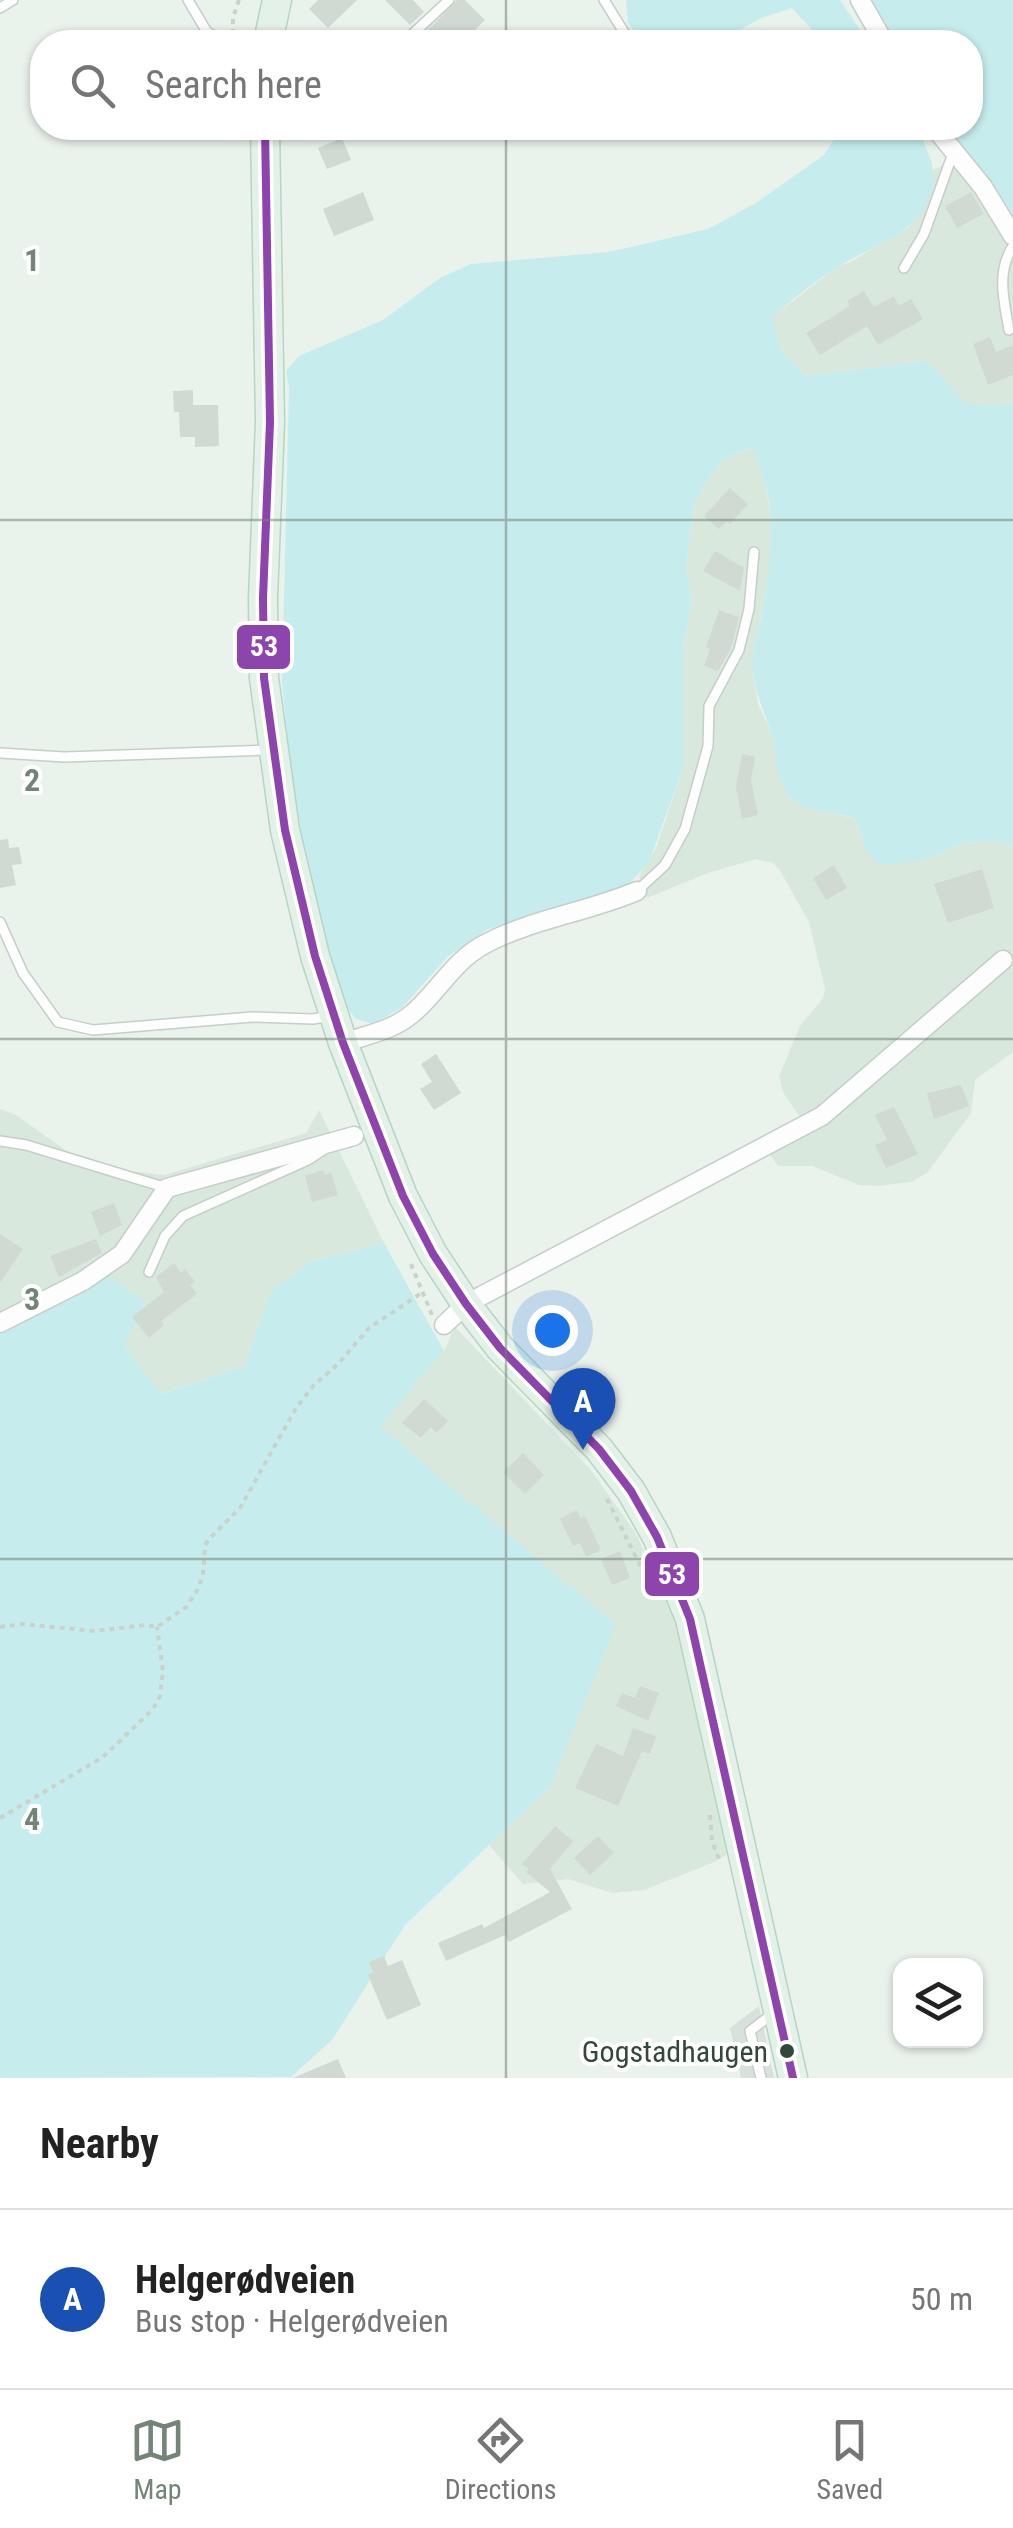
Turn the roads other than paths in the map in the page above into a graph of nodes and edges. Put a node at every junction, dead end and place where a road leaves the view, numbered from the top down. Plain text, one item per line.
1 (12, 0) edge
2 (277, 0) edge
3 (449, 0) edge
4 (604, 0) edge
5 (860, 0) edge
6 (190, 1) edge
7 (0, 8) edge
8 (206, 30) edge
9 (271, 30) edge
10 (417, 30) edge
11 (623, 30) edge
12 (877, 30) edge
13 (264, 140) edge
14 (944, 140) edge
15 (953, 152) junction
16 (1013, 236) edge
17 (1013, 246) edge
18 (904, 268) dead end
19 (1008, 330) dead end
20 (754, 552) dead end
21 (271, 750) junction
22 (0, 753) edge
23 (637, 891) joint
24 (0, 922) edge
25 (1003, 960) dead end
26 (334, 1015) junction
27 (343, 1043) junction
28 (354, 1136) dead end
29 (0, 1141) edge
30 (329, 1145) junction
31 (167, 1188) junction
32 (148, 1272) dead end
33 (466, 1304) junction
34 (0, 1323) edge
35 (444, 1325) dead end
36 (777, 2011) junction
37 (761, 2078) edge
38 (792, 2078) edge

1 - 7 lane
2 - 9 main road
3 - 10 lane
4 - 11 lane
5 - 12 street
6 - 8 lane
13 - 21 main road
14 - 15 street
15 - 16 street
15 - 18 lane
17 - 19 lane
20 - 23 lane
21 - 22 lane
21 - 26 main road
23 - 27 street
24 - 26 lane
25 - 33 street
26 - 27 main road
27 - 33 main road
28 - 30 street
29 - 31 lane
30 - 31 street
30 - 32 lane
31 - 34 street
33 - 35 street
33 - 36 main road
36 - 37 lane
36 - 38 main road

